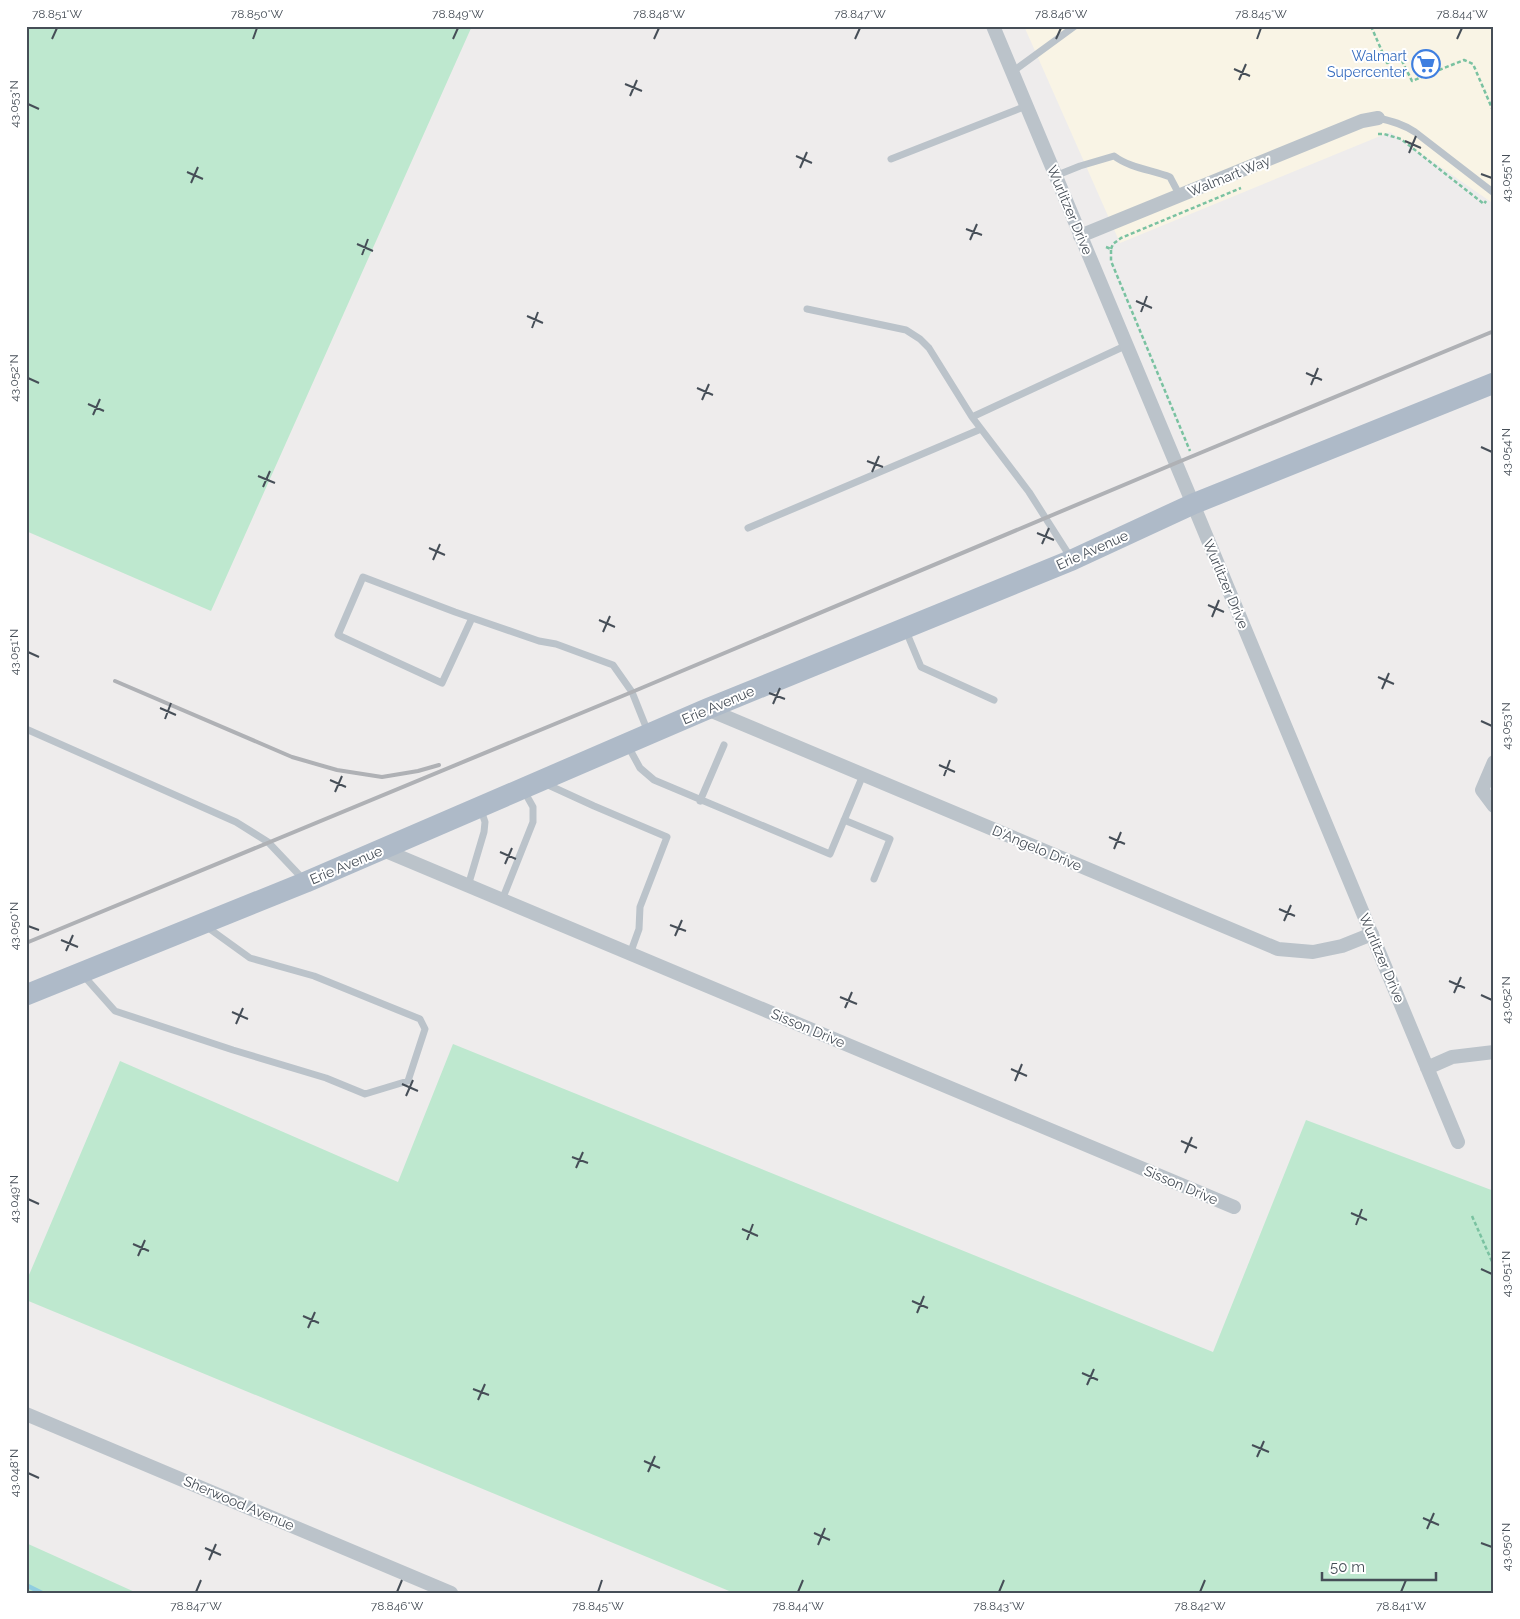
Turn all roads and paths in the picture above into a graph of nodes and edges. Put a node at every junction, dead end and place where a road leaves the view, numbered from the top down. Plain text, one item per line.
1 (993, 26) edge
2 (1075, 26) edge
3 (1371, 26) edge
4 (1012, 72) junction
5 (1026, 106) junction
6 (1494, 113) edge
7 (1378, 118) joint
8 (1376, 134) dead end
9 (890, 159) dead end
10 (1055, 176) junction
11 (1245, 186) dead end
12 (1494, 193) edge
13 (1180, 196) junction
14 (1488, 200) dead end
15 (1080, 236) junction
16 (1106, 248) dead end
17 (1111, 249) junction
18 (807, 310) dead end
19 (1126, 345) junction
20 (1494, 383) edge
21 (972, 417) junction
22 (981, 429) junction
23 (1190, 451) dead end
24 (1194, 504) junction
25 (748, 528) dead end
26 (1072, 560) junction
27 (472, 618) junction
28 (905, 628) junction
29 (994, 700) dead end
30 (707, 709) junction
31 (26, 729) edge
32 (649, 734) junction
33 (627, 744) junction
34 (724, 745) dead end
35 (1494, 762) edge
36 (864, 775) junction
37 (532, 785) junction
38 (700, 801) junction
39 (1494, 806) edge
40 (480, 807) junction
41 (844, 820) junction
42 (381, 850) junction
43 (874, 879) dead end
44 (306, 882) junction
45 (468, 886) junction
46 (502, 900) junction
47 (202, 924) junction
48 (1372, 934) junction
49 (630, 954) junction
50 (81, 973) junction
51 (26, 995) edge
52 (1494, 1052) edge
53 (1427, 1068) junction
54 (1458, 1142) dead end
55 (1234, 1207) dead end
56 (1472, 1216) dead end
57 (1494, 1266) edge
58 (26, 1414) edge
59 (451, 1593) edge

1 - 4 street, Wurlitzer Drive
2 - 4 lane
3 - 6 path
4 - 5 street, Wurlitzer Drive
5 - 9 lane
5 - 10 street, Wurlitzer Drive
7 - 12 lane
7 - 13 street, Walmart Way
8 - 14 path
10 - 13 lane
10 - 15 street, Wurlitzer Drive
11 - 17 path
13 - 15 street, Walmart Way
15 - 19 street, Wurlitzer Drive
16 - 17 path
17 - 23 path
18 - 21 lane
19 - 21 lane
19 - 24 street, Wurlitzer Drive
20 - 24 main road, Erie Avenue
21 - 22 lane
22 - 25 lane
22 - 26 lane
24 - 26 main road, Erie Avenue
24 - 48 street, Wurlitzer Drive
26 - 28 main road, Erie Avenue
27 - 27 lane
27 - 32 lane
28 - 29 lane
28 - 30 main road, Erie Avenue
30 - 32 main road, Erie Avenue
30 - 36 street, D'Angelo Drive
31 - 44 lane
32 - 33 main road, Erie Avenue
33 - 37 main road, Erie Avenue
33 - 38 lane
34 - 38 lane
35 - 39 street
36 - 41 lane
36 - 48 street, D'Angelo Drive
37 - 40 main road, Erie Avenue
37 - 46 lane
37 - 49 lane
38 - 41 lane
40 - 42 main road, Erie Avenue
40 - 45 lane
41 - 43 lane
42 - 44 main road, Erie Avenue
42 - 45 street, Sisson Drive
44 - 47 main road, Erie Avenue
45 - 46 street, Sisson Drive
46 - 49 street, Sisson Drive
47 - 50 main road, Erie Avenue
47 - 50 lane
48 - 53 street, Wurlitzer Drive
49 - 55 street, Sisson Drive
50 - 51 main road, Erie Avenue
52 - 53 street
53 - 54 street, Wurlitzer Drive
56 - 57 path
58 - 59 street, Sherwood Avenue

